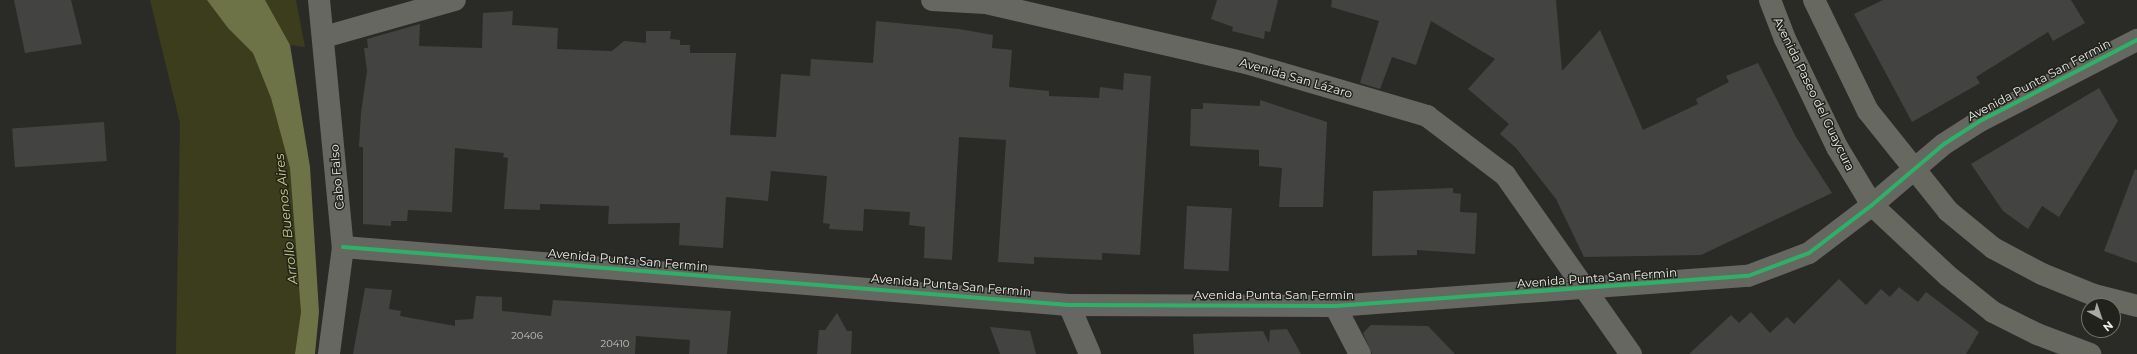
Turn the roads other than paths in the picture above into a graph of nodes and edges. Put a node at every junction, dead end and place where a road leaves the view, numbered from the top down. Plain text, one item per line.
1 (319, 0) edge
2 (455, 0) edge
3 (932, 0) edge
4 (1770, 0) edge
5 (1814, 0) edge
6 (324, 37) junction
7 (2137, 40) edge
8 (1913, 170) junction
9 (1872, 205) junction
10 (343, 247) junction
11 (1586, 289) junction
12 (1069, 305) junction
13 (1335, 306) junction
14 (2137, 306) edge
15 (329, 354) edge
16 (1090, 354) edge
17 (1360, 354) edge
18 (1631, 354) edge
19 (2090, 354) edge

1 - 6 street, Cabo Falso
2 - 6 street
3 - 11 street, Avenida San Lázaro
4 - 9 main road, Avenida Paseo del Guaycura
5 - 8 main road
6 - 10 street, Cabo Falso
7 - 8 street, Avenida Punta San Fermin
8 - 9 street, Avenida Punta San Fermin
8 - 14 main road
9 - 11 street, Avenida Punta San Fermin
9 - 19 main road, Avenida Paseo del Guaycura
10 - 12 street, Avenida Punta San Fermin
10 - 15 street, Cabo Falso
11 - 13 street, Avenida Punta San Fermin
11 - 18 street, Avenida San Lázaro
12 - 13 street, Avenida Punta San Fermin
12 - 16 street
13 - 17 street

